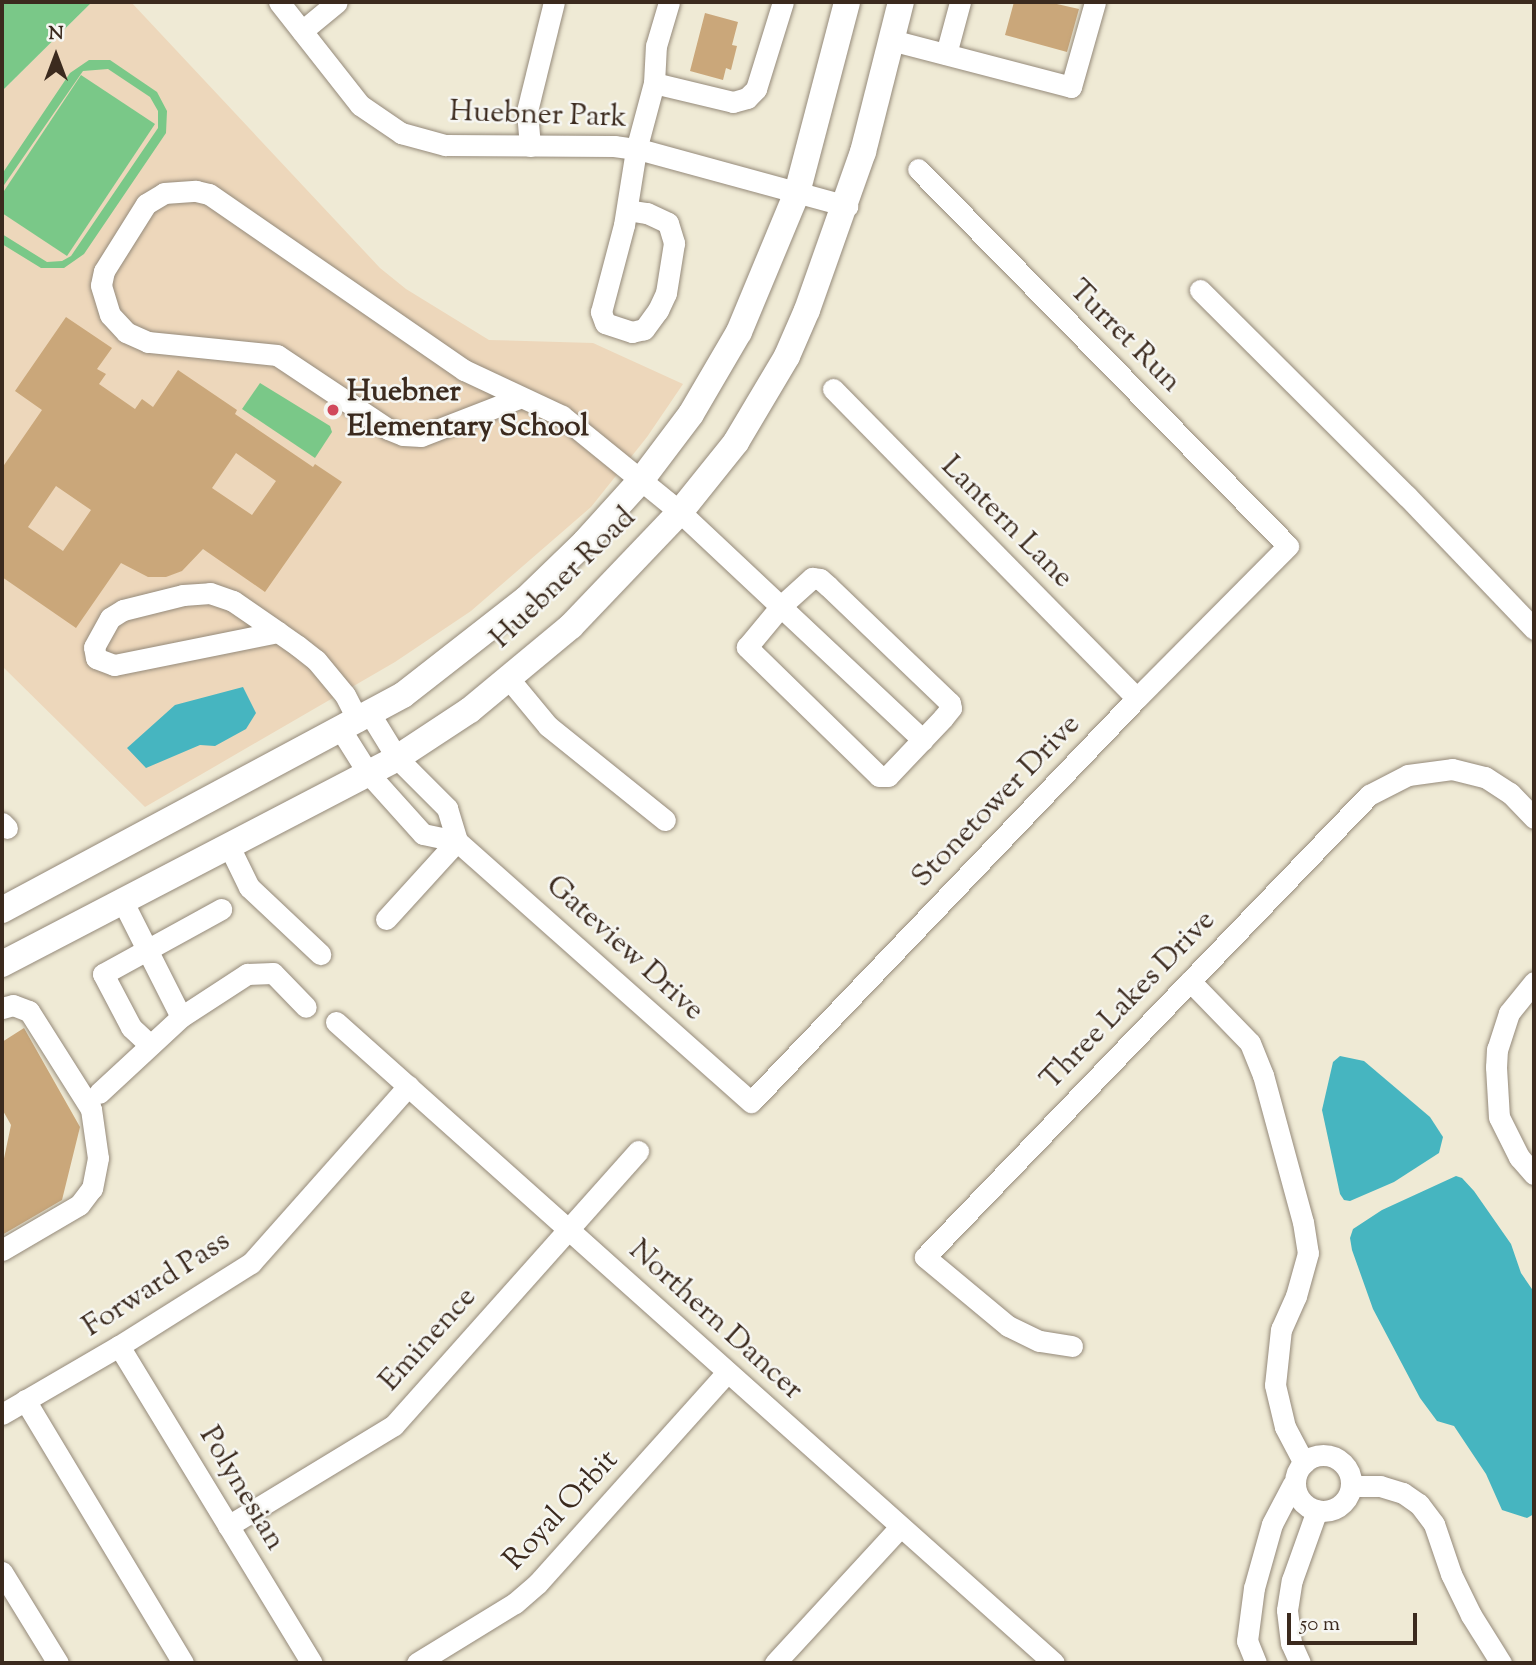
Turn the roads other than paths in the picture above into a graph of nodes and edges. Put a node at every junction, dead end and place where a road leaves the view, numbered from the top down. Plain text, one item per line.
1 (279, 2) edge
2 (337, 2) edge
3 (554, 2) edge
4 (669, 2) edge
5 (783, 2) edge
6 (901, 2) edge
7 (960, 2) edge
8 (1095, 2) edge
9 (842, 3) edge
10 (302, 31) junction
11 (891, 40) junction
12 (946, 54) junction
13 (654, 83) junction
14 (530, 146) junction
15 (636, 150) junction
16 (918, 169) dead end
17 (797, 193) junction
18 (846, 206) junction
19 (627, 210) junction
20 (1200, 290) dead end
21 (833, 389) dead end
22 (519, 398) junction
23 (642, 478) junction
24 (680, 512) junction
25 (1289, 546) joint
26 (781, 606) junction
27 (1534, 629) edge
28 (278, 632) junction
29 (509, 679) junction
30 (1137, 698) junction
31 (356, 722) junction
32 (923, 740) junction
33 (397, 758) junction
34 (368, 773) junction
35 (1534, 818) edge
36 (665, 820) dead end
37 (457, 841) junction
38 (228, 844) junction
39 (122, 900) junction
40 (221, 909) dead end
41 (2, 910) edge
42 (386, 919) dead end
43 (148, 949) junction
44 (320, 954) dead end
45 (2, 964) edge
46 (1190, 981) junction
47 (1534, 982) edge
48 (306, 1007) dead end
49 (2, 1008) edge
50 (181, 1017) junction
51 (336, 1022) dead end
52 (150, 1045) junction
53 (408, 1086) junction
54 (99, 1093) dead end
55 (751, 1102) joint
56 (638, 1151) dead end
57 (1534, 1174) edge
58 (568, 1229) junction
59 (2, 1250) edge
60 (119, 1346) junction
61 (1072, 1346) dead end
62 (727, 1372) junction
63 (25, 1401) junction
64 (2, 1414) edge
65 (1304, 1463) junction
66 (1293, 1484) junction
67 (1351, 1486) junction
68 (1317, 1510) junction
69 (228, 1526) junction
70 (900, 1527) junction
71 (1259, 1570) junction
72 (2, 1572) edge
73 (1292, 1580) junction
74 (1291, 1660) edge
75 (58, 1663) edge
76 (183, 1663) edge
77 (312, 1663) edge
78 (417, 1663) edge
79 (775, 1663) edge
80 (1054, 1663) edge
81 (1256, 1663) edge
82 (1501, 1663) edge

1 - 10 street, Huebner Park
2 - 10 street
3 - 14 street
4 - 13 street
5 - 13 street
6 - 11 main road, Huebner Road
7 - 12 street
8 - 12 street
9 - 17 main road, Huebner Road
10 - 14 street, Huebner Park
11 - 12 street
11 - 18 main road, Huebner Road
13 - 15 street
14 - 15 street, Huebner Park
15 - 17 street, Huebner Park
15 - 19 street
16 - 25 street, Turret Run
17 - 18 street, Huebner Park
17 - 23 main road, Huebner Road
18 - 24 main road, Huebner Road
19 - 19 street
20 - 27 street
21 - 30 street, Lantern Lane
22 - 22 street
22 - 23 street
23 - 24 street
23 - 31 main road, Huebner Road
24 - 26 street
24 - 29 main road, Huebner Road
25 - 30 street, Stonetower Drive
26 - 32 street
26 - 32 street
26 - 32 street
28 - 28 street
28 - 31 street
29 - 33 main road, Huebner Road
29 - 36 street
30 - 55 street, Stonetower Drive
31 - 33 street
31 - 34 street, Gateview Drive
31 - 41 main road, Huebner Road
33 - 34 main road, Huebner Road
33 - 37 street
34 - 37 street, Gateview Drive
34 - 38 main road, Huebner Road
35 - 46 street, Three Lakes Drive
37 - 42 street
37 - 55 street, Gateview Drive
38 - 39 main road, Huebner Road
38 - 44 street
39 - 43 street
39 - 45 main road, Huebner Road
40 - 43 street
43 - 50 street
43 - 52 street
46 - 61 street, Three Lakes Drive
46 - 65 street
47 - 57 street
48 - 50 street
49 - 59 street
50 - 52 street
51 - 53 street, Northern Dancer
52 - 54 street
53 - 58 street, Northern Dancer
53 - 60 street, Forward Pass
56 - 58 street, Eminence
58 - 62 street, Northern Dancer
58 - 69 street, Eminence
60 - 63 street, Forward Pass
60 - 69 street, Polynesian
62 - 70 street, Northern Dancer
62 - 78 street, Royal Orbit
63 - 64 street, Forward Pass
63 - 76 street
65 - 66 street
65 - 67 street
66 - 68 street
66 - 71 street
67 - 68 street
67 - 82 street
68 - 73 street
69 - 77 street, Polynesian
70 - 79 street
70 - 80 street, Northern Dancer
71 - 73 street
71 - 81 street
72 - 75 street
73 - 74 street

